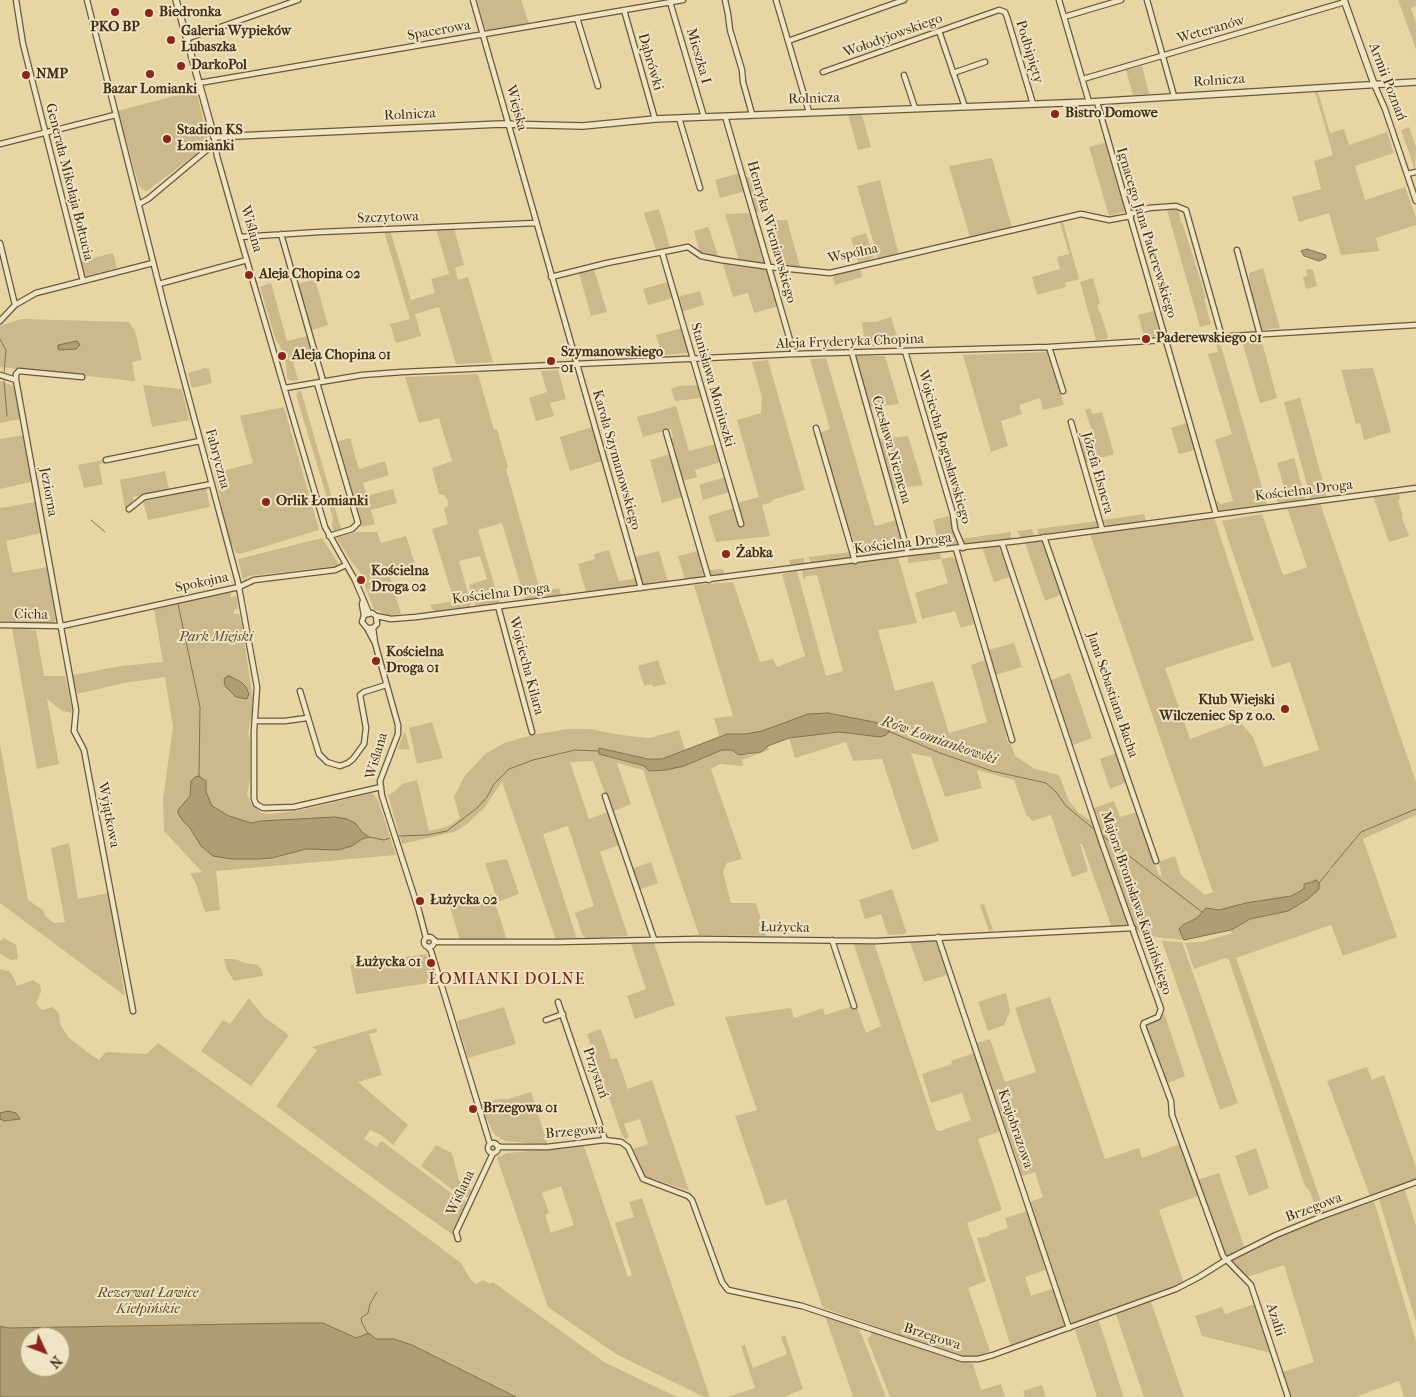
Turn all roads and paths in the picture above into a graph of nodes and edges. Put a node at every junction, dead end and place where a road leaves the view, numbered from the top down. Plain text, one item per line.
1 (16, 0) edge
2 (87, 0) edge
3 (176, 0) edge
4 (298, 0) edge
5 (473, 0) edge
6 (683, 0) edge
7 (724, 0) edge
8 (776, 0) edge
9 (904, 0) edge
10 (1059, 0) edge
11 (1121, 0) edge
12 (1147, 0) edge
13 (1344, 1) edge
14 (670, 2) junction
15 (624, 10) junction
16 (1000, 10) joint
17 (1064, 17) junction
18 (577, 18) junction
19 (939, 31) junction
20 (483, 34) junction
21 (186, 39) junction
22 (788, 41) junction
23 (1162, 56) junction
24 (985, 62) dead end
25 (823, 72) dead end
26 (953, 73) junction
27 (904, 75) dead end
28 (1082, 79) junction
29 (1416, 82) edge
30 (198, 83) junction
31 (1374, 84) junction
32 (598, 86) dead end
33 (1174, 96) junction
34 (1089, 102) junction
35 (1097, 102) junction
36 (1034, 104) junction
37 (965, 106) junction
38 (916, 108) junction
39 (809, 112) junction
40 (752, 114) junction
41 (116, 116) junction
42 (725, 116) junction
43 (704, 117) junction
44 (679, 118) junction
45 (655, 119) junction
46 (508, 124) junction
47 (46, 133) junction
48 (214, 137) junction
49 (0, 144) edge
50 (215, 145) junction
51 (1416, 172) edge
52 (1407, 174) junction
53 (700, 188) dead end
54 (1416, 201) edge
55 (139, 204) junction
56 (1130, 215) junction
57 (536, 223) junction
58 (281, 234) junction
59 (240, 237) junction
60 (0, 243) edge
61 (1237, 250) dead end
62 (662, 252) junction
63 (247, 260) junction
64 (153, 264) junction
65 (770, 267) junction
66 (551, 277) junction
67 (83, 281) junction
68 (159, 284) junction
69 (15, 306) junction
70 (0, 320) edge
71 (1416, 325) edge
72 (1260, 335) junction
73 (1222, 337) junction
74 (1167, 340) junction
75 (1049, 347) junction
76 (905, 351) junction
77 (852, 353) junction
78 (794, 354) junction
79 (693, 359) junction
80 (577, 364) junction
81 (0, 375) edge
82 (82, 377) dead end
83 (16, 380) junction
84 (323, 381) junction
85 (317, 382) junction
86 (285, 388) junction
87 (1063, 391) dead end
88 (1071, 422) dead end
89 (816, 428) dead end
90 (666, 432) dead end
91 (200, 441) junction
92 (106, 460) dead end
93 (212, 484) junction
94 (1416, 488) edge
95 (129, 509) dead end
96 (1216, 514) junction
97 (741, 524) dead end
98 (1102, 529) junction
99 (329, 536) junction
100 (1044, 537) junction
101 (1002, 543) junction
102 (963, 548) junction
103 (956, 549) junction
104 (908, 553) junction
105 (855, 561) junction
106 (346, 565) junction
107 (709, 580) junction
108 (239, 587) junction
109 (641, 588) junction
110 (498, 606) junction
111 (367, 614) junction
112 (376, 616) junction
113 (391, 618) junction
114 (0, 625) edge
115 (62, 626) junction
116 (372, 626) junction
117 (386, 685) junction
118 (300, 690) dead end
119 (307, 718) junction
120 (255, 721) junction
121 (532, 732) dead end
122 (1012, 740) dead end
123 (381, 787) junction
124 (605, 796) dead end
125 (1156, 861) dead end
126 (1133, 928) junction
127 (938, 937) junction
128 (654, 939) junction
129 (832, 940) junction
130 (431, 943) junction
131 (558, 1002) dead end
132 (854, 1006) dead end
133 (133, 1011) dead end
134 (563, 1014) junction
135 (546, 1020) dead end
136 (605, 1140) junction
137 (494, 1148) junction
138 (1416, 1182) edge
139 (458, 1239) dead end
140 (1226, 1260) junction
141 (1069, 1328) junction
142 (1288, 1397) edge

1 - 47 street, Generała Mikołaja Bołtucia
2 - 41 street, Fabryczna
3 - 21 street, Wiślana
4 - 21 street
5 - 20 street, Wiejska
6 - 14 street, Spacerowa
7 - 40 street
8 - 22 street
9 - 22 street
10 - 17 street
11 - 17 street
12 - 23 street
13 - 23 street, Weteranów
13 - 31 street, Armii Poznań
14 - 15 street, Spacerowa
14 - 43 street, Mieszka I
15 - 18 street, Spacerowa
15 - 45 street, Dąbrówki
16 - 19 street, Wołodyjowskiego
16 - 36 street, Podbipięty
17 - 28 street
18 - 20 street, Spacerowa
18 - 32 street
19 - 25 street, Wołodyjowskiego
19 - 26 street
20 - 30 street, Spacerowa
20 - 46 street, Wiejska
21 - 30 street, Wiślana
22 - 39 street
23 - 28 street, Weteranów
23 - 33 street
24 - 26 street
26 - 37 street
27 - 38 street
28 - 34 street
29 - 31 street, Rolnicza
30 - 48 street, Wiślana
31 - 33 street, Rolnicza
31 - 52 street, Armii Poznań
33 - 35 street, Rolnicza
34 - 35 street, Rolnicza
34 - 36 street, Rolnicza
35 - 56 street, Ignacego Jana Paderewskiego
36 - 37 street, Rolnicza
37 - 38 street, Rolnicza
38 - 39 street, Rolnicza
39 - 40 street, Rolnicza
40 - 42 street, Rolnicza
41 - 47 street
41 - 55 street, Fabryczna
42 - 43 street, Rolnicza
42 - 65 street, Henryka Wieniawskiego
43 - 44 street, Rolnicza
44 - 45 street, Rolnicza
44 - 53 street
45 - 46 street, Rolnicza
46 - 48 street, Rolnicza
46 - 57 street, Wiejska
47 - 49 street
47 - 67 street, Generała Mikołaja Bołtucia
48 - 50 street, Wiślana
50 - 55 street
50 - 59 street, Wiślana
51 - 52 street
52 - 54 street, Armii Poznań
55 - 64 street, Fabryczna
56 - 65 street, Wspólna
56 - 73 street, Wspólna
56 - 74 street, Ignacego Jana Paderewskiego
57 - 58 street, Szczytowa
57 - 66 street, Karola Szymanowskiego
58 - 59 street, Szczytowa
58 - 84 street
59 - 63 street, Wiślana
60 - 69 street
61 - 72 street
62 - 65 street, Wspólna
62 - 66 street, Wspólna
62 - 79 street, Stanisława Moniuszki
63 - 68 street
63 - 86 street, Wiślana
64 - 67 street
64 - 68 street, Fabryczna
65 - 78 street, Henryka Wieniawskiego
66 - 80 street, Karola Szymanowskiego
67 - 69 street
68 - 91 street, Fabryczna
69 - 70 street
71 - 72 street, Aleja Fryderyka Chopina
72 - 73 street, Aleja Fryderyka Chopina
73 - 74 street, Aleja Fryderyka Chopina
74 - 75 street, Aleja Fryderyka Chopina
74 - 96 street, Ignacego Jana Paderewskiego
75 - 76 street, Aleja Fryderyka Chopina
75 - 87 street
76 - 77 street, Aleja Fryderyka Chopina
76 - 102 street, Wojciecha Bogusławskiego
77 - 78 street, Aleja Fryderyka Chopina
77 - 104 street, Czesława Niemena
78 - 79 street, Aleja Fryderyka Chopina
79 - 80 street, Aleja Fryderyka Chopina
79 - 97 street, Stanisława Moniuszki
80 - 84 street, Aleja Fryderyka Chopina
80 - 109 street, Karola Szymanowskiego
81 - 83 street
82 - 83 street
83 - 115 street, Jeziorna
84 - 85 street, Aleja Fryderyka Chopina
85 - 86 street, Aleja Fryderyka Chopina
85 - 99 street
86 - 99 street, Wiślana
88 - 98 street, Józefa Elsnera
89 - 105 street
90 - 107 street
91 - 92 street
91 - 93 street, Fabryczna
93 - 95 street
93 - 108 street, Fabryczna
94 - 96 street, Kościelna Droga
96 - 98 street, Kościelna Droga
98 - 100 street, Kościelna Droga
99 - 106 street, Wiślana
100 - 101 street, Kościelna Droga
100 - 125 street, Jana Sebastiana Bacha
101 - 102 street, Kościelna Droga
101 - 126 street, Majora Bronisława Kamińskiego
102 - 103 street, Kościelna Droga
103 - 104 street, Kościelna Droga
103 - 122 street
104 - 105 street, Kościelna Droga
105 - 107 street, Kościelna Droga
106 - 108 street, Spokojna
106 - 111 street, Wiślana
107 - 109 street, Kościelna Droga
108 - 115 street, Spokojna
108 - 120 street, Fabryczna
109 - 110 street, Kościelna Droga
110 - 113 street, Kościelna Droga
110 - 121 street, Wojciecha Kilara
111 - 112 street, Kościelna Droga
111 - 116 street, Wiślana
112 - 113 street, Kościelna Droga
112 - 116 street
113 - 116 street, Kościelna Droga
114 - 115 street, Cicha
115 - 133 street, Wyjątkowa
116 - 117 street, Wiślana
117 - 119 street
117 - 123 street, Wiślana
118 - 119 street
119 - 120 street
120 - 123 street, Fabryczna
123 - 130 street, Wiślana
124 - 128 street
126 - 127 street, Łużycka
126 - 140 street, Majora Bronisława Kamińskiego
127 - 129 street, Łużycka
127 - 141 street, Krajobrazowa
128 - 129 street, Łużycka
128 - 130 street, Łużycka
129 - 132 street
130 - 137 street, Wiślana
131 - 134 street, Przystań
134 - 135 street
134 - 136 street, Przystań
136 - 137 street, Brzegowa
136 - 141 street, Brzegowa
137 - 139 street, Wiślana
138 - 140 street, Brzegowa
140 - 141 street, Brzegowa
140 - 142 street, Azalii

